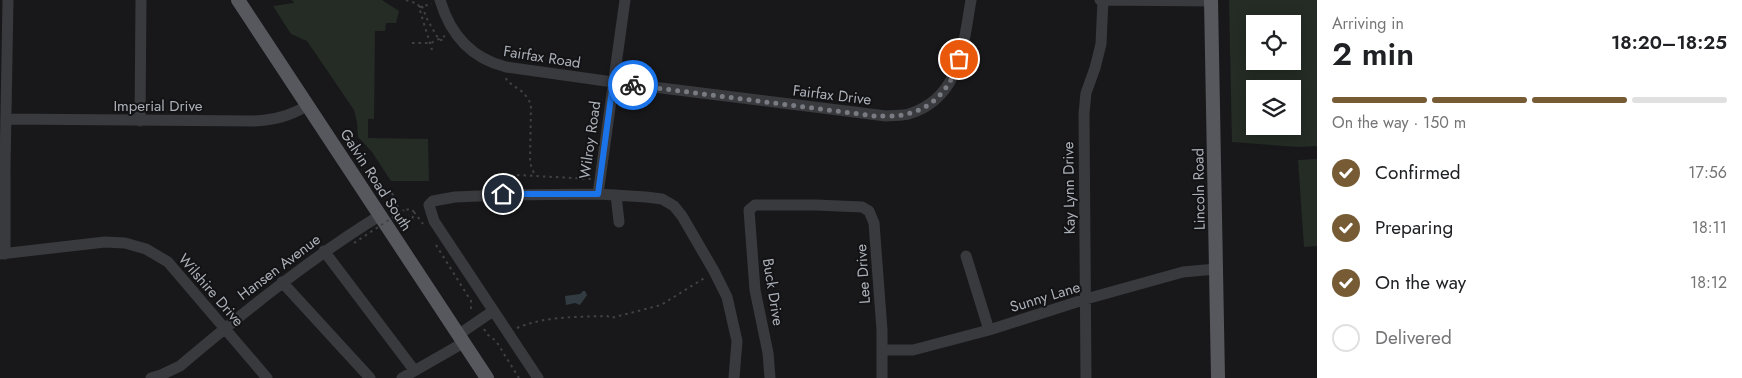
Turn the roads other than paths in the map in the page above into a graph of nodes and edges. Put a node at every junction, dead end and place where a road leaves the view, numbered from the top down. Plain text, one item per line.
1 (8, 0) edge
2 (141, 0) edge
3 (238, 0) edge
4 (440, 0) edge
5 (625, 0) edge
6 (971, 0) edge
7 (1101, 0) edge
8 (1211, 1) edge
9 (613, 82) junction
10 (307, 106) junction
11 (6, 119) junction
12 (140, 121) junction
13 (598, 194) junction
14 (616, 195) junction
15 (749, 210) joint
16 (379, 216) junction
17 (619, 222) dead end
18 (324, 251) junction
19 (3, 254) edge
20 (966, 256) dead end
21 (1216, 269) junction
22 (282, 282) junction
23 (1086, 299) junction
24 (493, 311) junction
25 (224, 328) junction
26 (989, 330) junction
27 (460, 339) junction
28 (882, 350) junction
29 (414, 370) junction
30 (151, 378) edge
31 (266, 378) edge
32 (370, 378) edge
33 (402, 378) edge
34 (487, 378) edge
35 (538, 378) edge
36 (734, 378) edge
37 (770, 378) edge
38 (882, 378) edge
39 (1086, 378) edge
40 (1218, 378) edge

1 - 11 street
2 - 12 street
3 - 10 main road, Galvin Road South
4 - 9 street, Fairfax Road
5 - 9 street, Wilroy Road
6 - 9 street, Fairfax Drive
7 - 8 street
7 - 23 street, Kay Lynn Drive
8 - 21 main road, Lincoln Road
9 - 13 street, Wilroy Road
10 - 12 street, Imperial Drive
10 - 16 main road, Galvin Road South
11 - 12 street, Imperial Drive
11 - 19 street
13 - 14 street
13 - 24 street
14 - 17 street
14 - 36 street
15 - 28 street, Lee Drive
15 - 37 street, Buck Drive
16 - 18 street, Hansen Avenue
16 - 27 main road, Galvin Road South
18 - 22 street, Hansen Avenue
18 - 29 street
19 - 25 street, Wilshire Drive
20 - 26 street
21 - 23 street, Sunny Lane
21 - 40 main road, Lincoln Road
22 - 25 street, Hansen Avenue
22 - 32 street
23 - 26 street, Sunny Lane
23 - 39 street, Kay Lynn Drive
24 - 27 street
24 - 35 street
25 - 30 street, Hansen Avenue
25 - 31 street, Wilshire Drive
26 - 28 street, Sunny Lane
27 - 29 street
27 - 34 main road, Galvin Road South
28 - 38 street, Lee Drive
29 - 33 street

